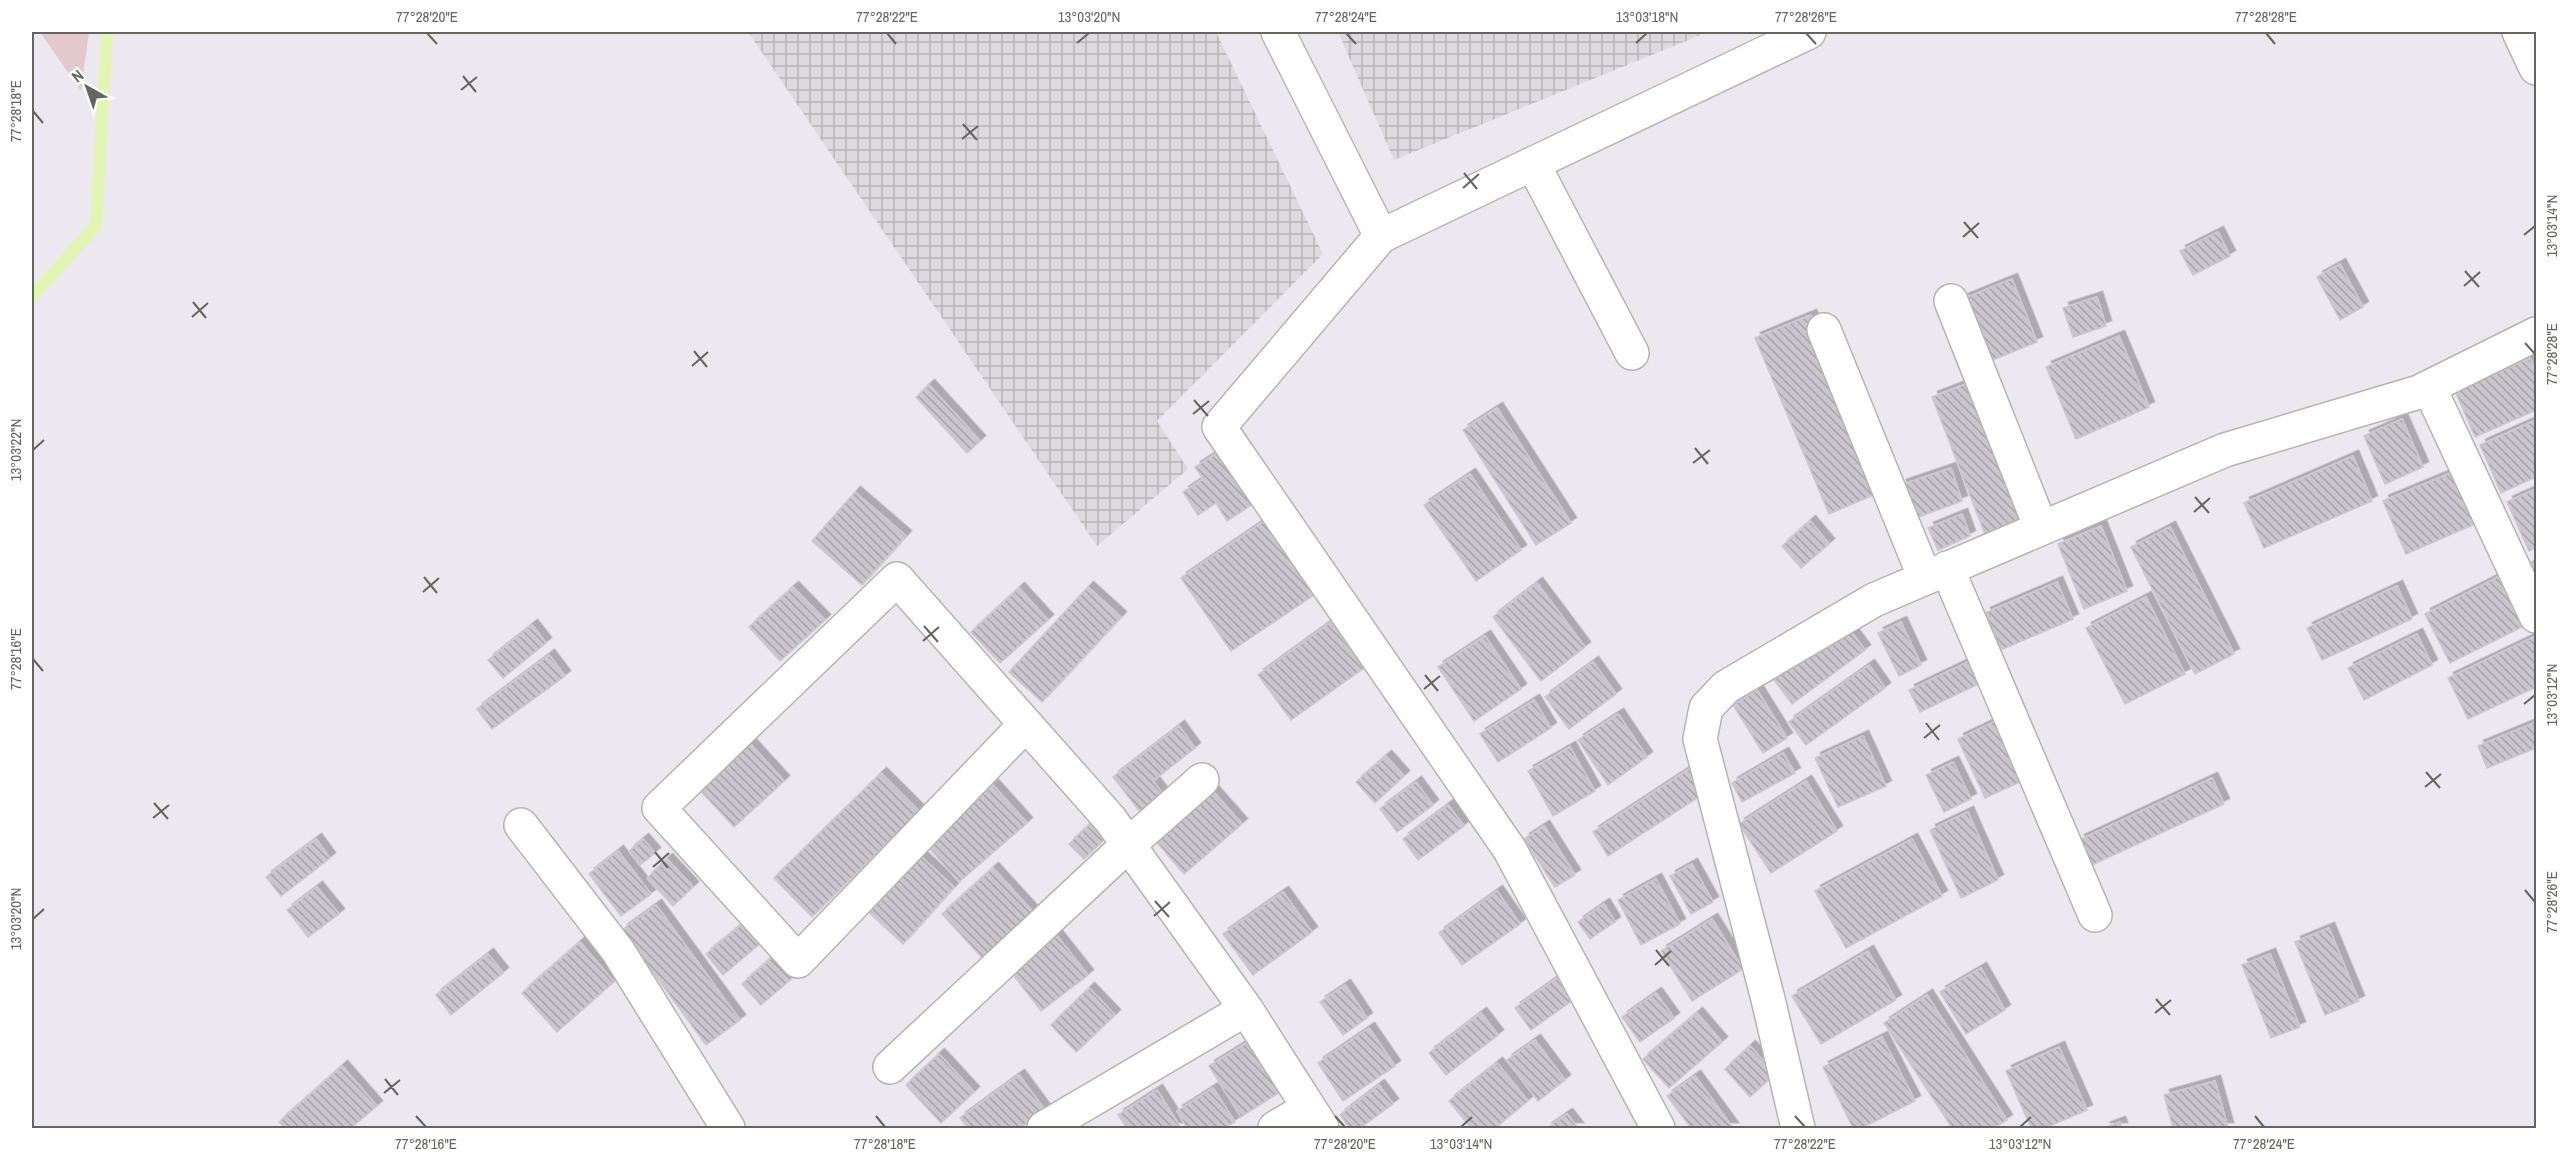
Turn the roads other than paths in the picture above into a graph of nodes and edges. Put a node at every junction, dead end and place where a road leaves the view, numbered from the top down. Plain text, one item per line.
1 (1278, 32) edge
2 (1809, 32) edge
3 (2519, 32) edge
4 (2536, 68) edge
5 (1533, 164) junction
6 (1381, 236) junction
7 (1951, 301) dead end
8 (1824, 330) dead end
9 (2536, 334) edge
10 (1632, 353) dead end
11 (2429, 387) junction
12 (2041, 528) junction
13 (1936, 573) junction
14 (2536, 616) edge
15 (1025, 724) junction
16 (1202, 780) dead end
17 (521, 825) dead end
18 (1128, 845) junction
19 (2095, 915) dead end
20 (1246, 1009) junction
21 (890, 1067) dead end
22 (1316, 1118) edge
23 (728, 1128) edge
24 (1044, 1128) edge
25 (1275, 1128) edge
26 (1658, 1128) edge
27 (1798, 1128) edge

1 - 6 street
2 - 5 street
3 - 4 street
5 - 6 street
5 - 10 street
6 - 26 street
7 - 12 street
8 - 13 street
9 - 11 street
11 - 12 street
11 - 14 street
12 - 13 street
13 - 19 street
13 - 27 street
15 - 15 street
15 - 18 street
16 - 18 street
17 - 23 street
18 - 20 street
18 - 21 street
20 - 22 street
20 - 24 street
22 - 25 street

